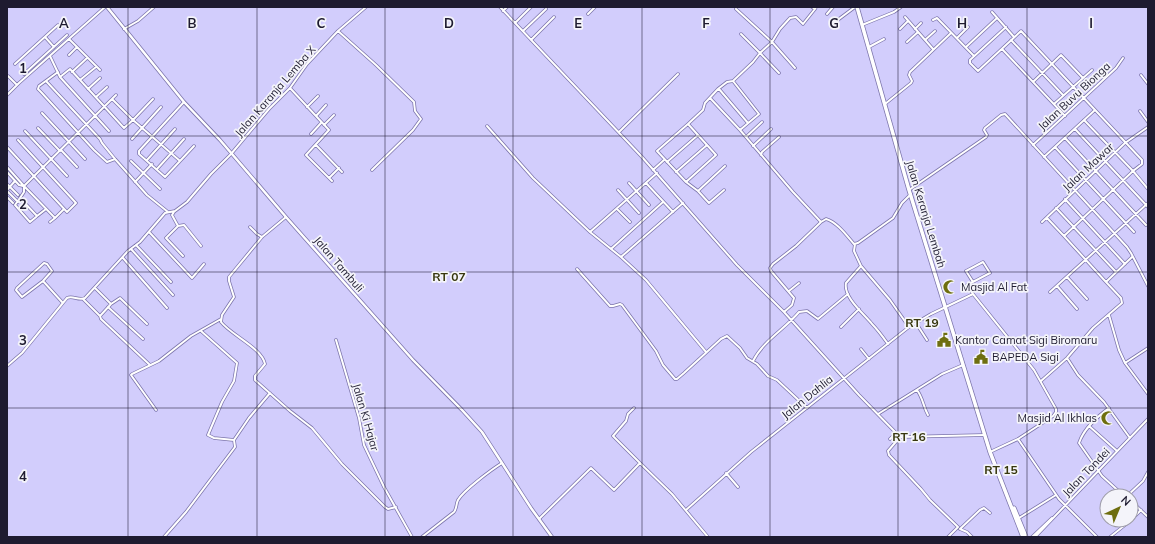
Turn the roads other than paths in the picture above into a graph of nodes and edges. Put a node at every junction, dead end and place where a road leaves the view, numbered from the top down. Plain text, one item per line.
1 (106, 7) edge
2 (154, 7) edge
3 (366, 7) edge
4 (500, 7) edge
5 (507, 7) edge
6 (531, 7) edge
7 (595, 7) edge
8 (833, 7) edge
9 (856, 7) edge
10 (901, 7) edge
11 (814, 8) edge
12 (546, 9) dead end
13 (736, 9) dead end
14 (503, 11) junction
15 (992, 12) dead end
16 (588, 14) dead end
17 (826, 14) dead end
18 (554, 17) dead end
19 (905, 17) dead end
20 (997, 18) junction
21 (933, 20) dead end
22 (908, 21) junction
23 (835, 22) dead end
24 (515, 23) junction
25 (921, 23) dead end
26 (58, 25) dead end
27 (862, 25) junction
28 (968, 27) dead end
29 (1006, 27) junction
30 (124, 28) junction
31 (900, 29) dead end
32 (915, 29) junction
33 (338, 31) junction
34 (523, 31) junction
35 (935, 31) dead end
36 (918, 32) junction
37 (951, 33) junction
38 (740, 34) dead end
39 (67, 35) dead end
40 (1014, 37) junction
41 (45, 38) junction
42 (884, 38) dead end
43 (957, 38) junction
44 (69, 39) junction
45 (531, 40) junction
46 (925, 40) junction
47 (1011, 40) junction
48 (772, 42) junction
49 (907, 42) dead end
50 (54, 47) junction
51 (77, 47) junction
52 (868, 47) junction
53 (966, 47) junction
54 (933, 49) junction
55 (1002, 49) junction
56 (56, 50) junction
57 (760, 53) junction
58 (69, 55) dead end
59 (50, 56) junction
60 (974, 56) junction
61 (87, 58) junction
62 (1122, 58) dead end
63 (15, 64) dead end
64 (1052, 64) junction
65 (96, 66) junction
66 (796, 68) dead end
67 (100, 70) dead end
68 (1092, 70) dead end
69 (58, 72) junction
70 (72, 72) junction
71 (780, 73) dead end
72 (24, 74) dead end
73 (678, 74) dead end
74 (1042, 74) junction
75 (7, 76) edge
76 (60, 76) junction
77 (1141, 76) dead end
78 (100, 78) dead end
79 (1083, 78) junction
80 (80, 80) junction
81 (46, 81) junction
82 (733, 81) junction
83 (1033, 82) junction
84 (1148, 84) edge
85 (17, 85) junction
86 (107, 87) dead end
87 (1073, 87) junction
88 (290, 88) junction
89 (88, 89) junction
90 (718, 89) junction
91 (7, 95) edge
92 (116, 95) dead end
93 (1063, 95) junction
94 (318, 96) dead end
95 (96, 97) junction
96 (710, 98) junction
97 (1084, 98) junction
98 (112, 99) junction
99 (153, 99) dead end
100 (184, 102) junction
101 (885, 104) junction
102 (1054, 104) junction
103 (326, 105) dead end
104 (104, 107) junction
105 (161, 107) dead end
106 (308, 107) junction
107 (1095, 110) junction
108 (1140, 111) dead end
109 (42, 113) dead end
110 (334, 114) dead end
111 (95, 116) junction
112 (316, 116) junction
113 (1065, 116) junction
114 (134, 120) junction
115 (1084, 120) junction
116 (748, 122) junction
117 (762, 122) dead end
118 (1148, 122) edge
119 (321, 123) junction
120 (87, 124) junction
121 (688, 124) junction
122 (324, 125) junction
123 (486, 126) dead end
124 (1148, 127) edge
125 (38, 128) dead end
126 (143, 128) junction
127 (176, 129) dead end
128 (771, 129) dead end
129 (1075, 129) junction
130 (740, 130) junction
131 (25, 131) dead end
132 (109, 131) dead end
133 (619, 132) junction
134 (78, 133) junction
135 (310, 134) dead end
136 (698, 135) junction
137 (152, 137) junction
138 (746, 137) junction
139 (779, 138) dead end
140 (1065, 138) junction
141 (184, 139) dead end
142 (18, 140) dead end
143 (132, 140) dead end
144 (69, 142) junction
145 (1125, 143) junction
146 (161, 144) junction
147 (316, 145) junction
148 (707, 145) junction
149 (1033, 145) junction
150 (194, 146) dead end
151 (753, 146) junction
152 (7, 147) edge
153 (1055, 147) junction
154 (60, 151) junction
155 (1115, 152) junction
156 (171, 153) junction
157 (231, 154) junction
158 (761, 155) junction
159 (1044, 157) junction
160 (51, 159) junction
161 (85, 159) dead end
162 (115, 159) junction
163 (147, 160) junction
164 (664, 160) junction
165 (131, 161) dead end
166 (180, 161) junction
167 (1106, 161) junction
168 (667, 162) junction
169 (152, 164) junction
170 (725, 166) dead end
171 (7, 167) edge
172 (77, 167) dead end
173 (42, 168) junction
174 (338, 168) junction
175 (156, 169) junction
176 (372, 170) dead end
177 (654, 170) junction
178 (1095, 170) junction
179 (1133, 171) junction
180 (342, 172) dead end
181 (676, 172) junction
182 (7, 173) edge
183 (143, 173) junction
184 (657, 173) junction
185 (67, 176) dead end
186 (34, 177) junction
187 (329, 178) junction
188 (1085, 180) junction
189 (1123, 180) junction
190 (15, 181) junction
191 (332, 181) dead end
192 (135, 182) junction
193 (686, 182) junction
194 (629, 183) dead end
195 (646, 183) junction
196 (7, 184) edge
197 (24, 186) junction
198 (160, 189) dead end
199 (1148, 189) edge
200 (618, 190) dead end
201 (724, 190) dead end
202 (1074, 190) junction
203 (1113, 190) junction
204 (7, 191) edge
205 (698, 191) junction
206 (637, 192) junction
207 (910, 192) junction
208 (18, 195) dead end
209 (7, 197) edge
210 (20, 198) junction
211 (1065, 199) junction
212 (1103, 199) junction
213 (627, 200) junction
214 (18, 202) junction
215 (663, 202) junction
216 (683, 203) junction
217 (14, 204) junction
218 (649, 205) dead end
219 (1147, 205) edge
220 (13, 208) dead end
221 (1056, 208) junction
222 (46, 209) junction
223 (64, 209) junction
224 (617, 209) junction
225 (1092, 209) junction
226 (175, 211) junction
227 (168, 212) junction
228 (673, 212) junction
229 (639, 213) dead end
230 (1136, 214) junction
231 (37, 216) junction
232 (286, 217) junction
233 (1046, 217) junction
234 (55, 218) junction
235 (1083, 218) junction
236 (50, 222) dead end
237 (630, 222) dead end
238 (821, 222) junction
239 (1042, 222) dead end
240 (1126, 223) junction
241 (1146, 225) dead end
242 (178, 226) junction
243 (250, 226) dead end
244 (1073, 226) junction
245 (149, 232) junction
246 (590, 232) junction
247 (1114, 232) junction
248 (1134, 232) dead end
249 (1064, 236) junction
250 (262, 237) junction
251 (1104, 242) junction
252 (855, 244) junction
253 (136, 245) junction
254 (201, 246) dead end
255 (131, 249) junction
256 (610, 249) junction
257 (1096, 250) junction
258 (183, 256) dead end
259 (621, 257) junction
260 (1132, 257) junction
261 (123, 258) junction
262 (1085, 259) junction
263 (204, 264) dead end
264 (1125, 264) junction
265 (861, 266) junction
266 (577, 269) dead end
267 (1116, 272) junction
268 (1067, 277) junction
269 (44, 281) junction
270 (171, 282) dead end
271 (973, 282) junction
272 (1106, 282) junction
273 (799, 283) dead end
274 (1056, 286) junction
275 (1148, 286) edge
276 (95, 288) junction
277 (789, 291) junction
278 (1050, 292) dead end
279 (848, 294) junction
280 (973, 294) junction
281 (173, 295) dead end
282 (83, 299) junction
283 (1087, 299) dead end
284 (62, 302) junction
285 (111, 304) junction
286 (108, 307) junction
287 (167, 308) dead end
288 (946, 308) junction
289 (859, 309) junction
290 (1077, 309) dead end
291 (784, 312) junction
292 (1109, 315) junction
293 (100, 316) junction
294 (221, 319) junction
295 (791, 321) junction
296 (916, 323) junction
297 (147, 324) dead end
298 (841, 327) dead end
299 (909, 327) junction
300 (201, 330) junction
301 (143, 339) dead end
302 (336, 340) dead end
303 (927, 340) dead end
304 (888, 344) junction
305 (861, 349) dead end
306 (1148, 349) edge
307 (706, 352) junction
308 (1067, 358) junction
309 (868, 359) junction
310 (753, 361) junction
311 (1125, 363) junction
312 (150, 365) junction
313 (963, 365) junction
314 (7, 366) edge
315 (845, 378) junction
316 (1041, 381) junction
317 (917, 390) junction
318 (270, 393) junction
319 (1148, 394) edge
320 (634, 408) dead end
321 (807, 408) junction
322 (1109, 408) junction
323 (156, 410) dead end
324 (878, 414) junction
325 (928, 415) dead end
326 (1148, 419) edge
327 (1089, 426) junction
328 (896, 433) junction
329 (985, 435) junction
330 (900, 437) junction
331 (1130, 438) junction
332 (1018, 439) junction
333 (234, 440) junction
334 (890, 440) dead end
335 (1117, 451) junction
336 (990, 452) junction
337 (502, 463) junction
338 (640, 463) junction
339 (1098, 471) junction
340 (1148, 472) edge
341 (726, 473) junction
342 (738, 487) dead end
343 (1116, 488) edge
344 (1135, 488) edge
345 (1056, 495) junction
346 (1009, 500) junction
347 (1064, 506) junction
348 (396, 507) junction
349 (686, 510) junction
350 (1141, 510) joint
351 (990, 513) dead end
352 (1056, 514) junction
353 (1148, 517) edge
354 (1019, 518) junction
355 (539, 519) junction
356 (959, 528) junction
357 (164, 537) edge
358 (412, 537) edge
359 (422, 537) edge
360 (552, 537) edge
361 (708, 537) edge
362 (948, 537) edge
363 (972, 537) edge
364 (1025, 537) edge
365 (1032, 537) edge
366 (1035, 537) edge
367 (1097, 537) edge
368 (1110, 537) edge

1 - 30 street, Jalan Tambuli
1 - 44 street
2 - 30 street
3 - 33 street, Jalan Karanja Lemba X
4 - 14 street
5 - 14 street
6 - 24 street
7 - 16 street
8 - 17 street
9 - 23 street
9 - 27 main road, Jalan Keranja Lembah
10 - 27 street
11 - 48 street
12 - 34 street
13 - 48 street
14 - 24 street
15 - 20 street
18 - 45 street
19 - 22 street
20 - 29 street
20 - 53 street
21 - 37 street
22 - 31 street
22 - 32 street
24 - 34 street
25 - 32 street
26 - 41 street
27 - 52 main road, Jalan Keranja Lembah
28 - 43 street
29 - 40 street
29 - 60 street
30 - 100 street, Jalan Tambuli
32 - 36 street
33 - 88 street, Jalan Karanja Lemba X
33 - 176 street
34 - 45 street
35 - 46 street
36 - 46 street
36 - 49 street
37 - 43 street
37 - 54 street
38 - 57 street
39 - 50 street
40 - 47 street
40 - 64 street
41 - 50 street
41 - 63 street
42 - 52 street
43 - 53 street
44 - 51 street
44 - 56 street
45 - 133 street
46 - 54 street
47 - 55 street
47 - 74 street
48 - 57 street
48 - 66 street
50 - 56 street
50 - 72 street
51 - 58 street
51 - 61 street
52 - 101 main road, Jalan Keranja Lembah
53 - 60 street
54 - 101 street
55 - 60 street
55 - 83 street
56 - 59 street
57 - 71 street
57 - 82 street
59 - 69 street
59 - 85 street
61 - 65 street
61 - 70 street
62 - 97 street, Jalan Buvu Bionga
64 - 74 street
64 - 79 street
64 - 87 street
65 - 67 street
65 - 80 street
68 - 79 street
69 - 76 street
69 - 81 street
70 - 76 street
70 - 80 street
73 - 133 street
74 - 83 street
74 - 93 street
75 - 85 street
76 - 111 street
77 - 84 street
78 - 89 street
79 - 87 street
80 - 89 street
81 - 120 street
81 - 134 street
82 - 90 street
82 - 116 street
83 - 102 street
85 - 91 street
86 - 95 street
87 - 93 street
87 - 97 street
88 - 106 street
88 - 157 street, Jalan Karanja Lemba X
89 - 95 street
90 - 96 street
90 - 116 street
92 - 98 street
93 - 102 street
94 - 106 street
95 - 104 street
96 - 121 street
96 - 130 street
97 - 107 street
97 - 113 street, Jalan Buvu Bionga
98 - 104 street
98 - 114 street
99 - 114 street
100 - 137 street
100 - 157 street, Jalan Tambuli
101 - 207 main road, Jalan Keranja Lembah
102 - 113 street
103 - 112 street
104 - 111 street
104 - 114 street
105 - 126 street
106 - 112 street
107 - 115 street
107 - 145 street
108 - 118 street
109 - 144 street
110 - 122 street
111 - 120 street
111 - 132 street
112 - 119 street
113 - 149 street, Jalan Buvu Bionga
114 - 126 street
115 - 129 street
115 - 155 street
116 - 130 street
117 - 138 street
119 - 122 street
119 - 135 street
120 - 134 street
120 - 162 street
121 - 136 street
121 - 164 street
122 - 147 street
123 - 246 street
124 - 145 street, Jalan Mawar
125 - 154 street
126 - 137 street
126 - 143 street
127 - 146 street
128 - 151 street
129 - 140 street
129 - 167 street
130 - 138 street
131 - 160 street
133 - 177 street
134 - 144 street
134 - 162 street
136 - 148 street
136 - 168 street
137 - 146 street
137 - 163 street
138 - 151 street
139 - 158 street
140 - 153 street
140 - 178 street
141 - 156 street
142 - 173 street
144 - 154 street
144 - 161 street
145 - 155 street, Jalan Mawar
145 - 179 street
146 - 156 street
146 - 163 street
147 - 174 street
147 - 187 street
148 - 181 street
148 - 193 street
149 - 159 street
149 - 207 street
150 - 166 street
151 - 158 street
152 - 186 street
153 - 159 street
153 - 188 street
154 - 160 street
154 - 172 street
155 - 167 street, Jalan Mawar
155 - 179 street
156 - 166 street
156 - 175 street
157 - 226 street, Jalan Karanja Lemba X
157 - 232 street, Jalan Tambuli
158 - 238 street
159 - 202 street
160 - 173 street
160 - 185 street
162 - 192 street
163 - 169 street
164 - 168 street
164 - 177 street
165 - 183 street
166 - 175 street
167 - 178 street, Jalan Mawar
167 - 189 street
168 - 181 street
169 - 175 street
169 - 183 street
170 - 205 street
171 - 197 street
173 - 186 street
173 - 223 street
174 - 180 street
174 - 187 street
177 - 184 street
178 - 188 street, Jalan Mawar
178 - 203 street
179 - 189 street
179 - 199 street
181 - 193 street
182 - 190 street
183 - 192 street
183 - 198 street
184 - 195 street
184 - 216 street
186 - 197 street
186 - 223 street
187 - 191 street
188 - 202 street, Jalan Mawar
188 - 212 street
189 - 203 street
189 - 219 street
190 - 197 street
190 - 204 street
192 - 227 street
193 - 205 street
194 - 206 street
195 - 206 street
195 - 215 street
196 - 208 street
197 - 210 street
197 - 222 street
200 - 213 street
201 - 205 street
202 - 211 street, Jalan Mawar
202 - 225 street
203 - 212 street
203 - 230 street
204 - 214 street
206 - 213 street
206 - 218 street
207 - 252 street
207 - 288 main road, Jalan Keranja Lembah
209 - 217 street
210 - 214 street
210 - 231 street
211 - 221 street, Jalan Mawar
211 - 235 street
212 - 225 street
212 - 240 street
213 - 224 street
213 - 229 street
214 - 217 street
215 - 228 street
215 - 256 street
216 - 228 street
216 - 291 street
217 - 220 street
217 - 231 street
219 - 230 street
221 - 233 street, Jalan Mawar
221 - 244 street
222 - 231 street
222 - 234 street
223 - 234 street
224 - 237 street
224 - 246 street
225 - 235 street
225 - 247 street
226 - 227 street
226 - 242 street
227 - 245 street
228 - 259 street
230 - 240 street
230 - 241 street
232 - 250 street
232 - 337 street, Jalan Tambuli
233 - 239 street, Jalan Mawar
233 - 249 street
234 - 236 street
235 - 244 street
235 - 251 street
238 - 252 street
238 - 277 street
240 - 247 street
240 - 248 street
242 - 254 street
242 - 258 street
243 - 250 street
244 - 249 street
244 - 257 street
245 - 253 street
245 - 263 street
246 - 256 street
247 - 251 street
247 - 260 street
249 - 262 street
250 - 294 street
251 - 257 street
251 - 264 street
252 - 265 street
253 - 255 street
253 - 270 street
255 - 261 street
255 - 281 street
256 - 259 street
257 - 262 street
257 - 267 street
259 - 307 street
260 - 264 street
260 - 275 street
261 - 276 street
261 - 287 street
262 - 268 street
262 - 272 street
264 - 267 street
265 - 279 street
265 - 299 street
266 - 307 street
267 - 272 street
268 - 274 street
268 - 283 street
269 - 269 street
269 - 284 street
271 - 271 street
271 - 280 street
272 - 292 street
273 - 277 street
274 - 278 street
274 - 290 street
276 - 282 street
276 - 285 street
277 - 291 street
279 - 289 street
279 - 295 street
280 - 288 street, Jalan Dahlia
280 - 316 street
282 - 284 street
282 - 293 street
284 - 314 street
285 - 286 street
285 - 297 street
286 - 293 street
286 - 301 street
288 - 296 street, Jalan Dahlia
288 - 313 main road, Jalan Keranja Lembah
289 - 298 street
289 - 304 street
291 - 295 street
292 - 308 street
292 - 311 street
293 - 312 street
294 - 300 street
294 - 318 street
295 - 310 street
295 - 315 street
296 - 299 street, Jalan Dahlia
296 - 303 street
299 - 304 street, Jalan Dahlia
300 - 312 street
300 - 333 street
302 - 348 street, Jalan Ki Hajar
304 - 309 street, Jalan Dahlia
305 - 309 street
306 - 311 street
307 - 310 street
308 - 316 street
308 - 322 street
309 - 315 street, Jalan Dahlia
310 - 321 street
311 - 319 street
312 - 323 street
313 - 317 street
313 - 329 main road, Jalan Keranja Lembah
315 - 321 street, Jalan Dahlia
315 - 324 street
316 - 332 street
317 - 324 street
317 - 325 street
318 - 333 street
318 - 348 street
320 - 338 street
321 - 341 street, Jalan Dahlia
322 - 327 street
322 - 331 street
324 - 328 street
326 - 331 street, Jalan Tondei
327 - 335 street
327 - 339 street
328 - 330 street
328 - 334 street
329 - 330 street
329 - 336 main road, Jalan Keranja Lembah
330 - 356 street
331 - 335 street, Jalan Tondei
332 - 336 street
332 - 345 street
333 - 357 street
335 - 339 street, Jalan Tondei
336 - 346 main road, Jalan Keranja Lembah
337 - 355 street, Jalan Tambuli
337 - 359 street
338 - 349 street
338 - 355 street
339 - 343 street
339 - 347 street, Jalan Tondei
340 - 344 street
341 - 342 street
341 - 349 street, Jalan Dahlia
345 - 347 street
345 - 354 street
346 - 354 main road
346 - 364 main road, Jalan Keranja Lembah
347 - 352 street, Jalan Tondei
347 - 367 street
348 - 358 street, Jalan Ki Hajar
349 - 361 street
350 - 353 street
350 - 368 street
351 - 356 street
352 - 365 street
352 - 366 street, Jalan Tondei
354 - 364 main road
355 - 360 street, Jalan Tambuli
356 - 362 street
356 - 363 street

